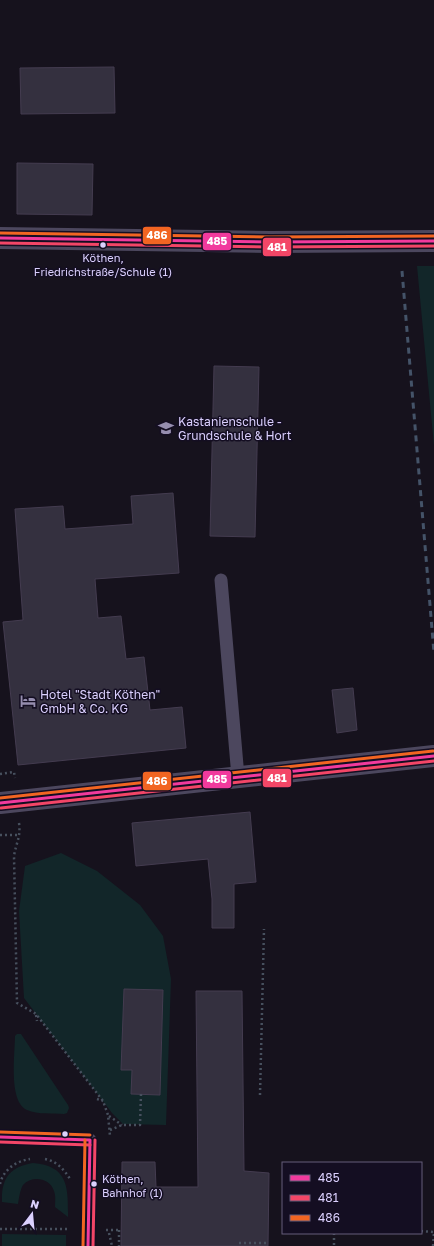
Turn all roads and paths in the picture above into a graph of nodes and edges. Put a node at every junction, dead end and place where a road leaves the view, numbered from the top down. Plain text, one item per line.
1 (0, 238) edge
2 (434, 241) edge
3 (222, 580) dead end
4 (434, 756) edge
5 (238, 777) junction
6 (9, 803) edge
7 (0, 835) edge
8 (20, 835) junction
9 (264, 930) dead end
10 (36, 1014) junction
11 (37, 1021) dead end
12 (141, 1094) dead end
13 (260, 1095) dead end
14 (97, 1099) dead end
15 (103, 1101) junction
16 (108, 1115) junction
17 (122, 1125) junction
18 (110, 1130) junction
19 (0, 1137) edge
20 (90, 1140) junction
21 (111, 1140) dead end
22 (34, 1158) dead end
23 (41, 1158) dead end
24 (71, 1182) dead end
25 (0, 1184) edge
26 (0, 1229) edge
27 (89, 1230) junction
28 (118, 1230) dead end
29 (422, 1231) edge
30 (434, 1232) edge
31 (334, 1234) edge
32 (239, 1243) dead end
33 (268, 1243) dead end
34 (334, 1245) dead end
35 (88, 1246) edge
36 (119, 1246) edge
37 (433, 1246) edge

1 - 2 street
3 - 5 lane
4 - 5 street
5 - 6 street
6 - 8 path
7 - 8 path
8 - 10 path
9 - 13 path
10 - 11 path
10 - 15 path
12 - 17 path
14 - 15 path
15 - 16 path
16 - 17 path
16 - 18 path
17 - 18 path
18 - 20 path
18 - 21 path
19 - 20 lane
20 - 27 lane
22 - 25 path
23 - 24 path
26 - 27 path
27 - 35 lane
28 - 36 path
29 - 30 path
30 - 37 path
31 - 34 path
32 - 33 path

